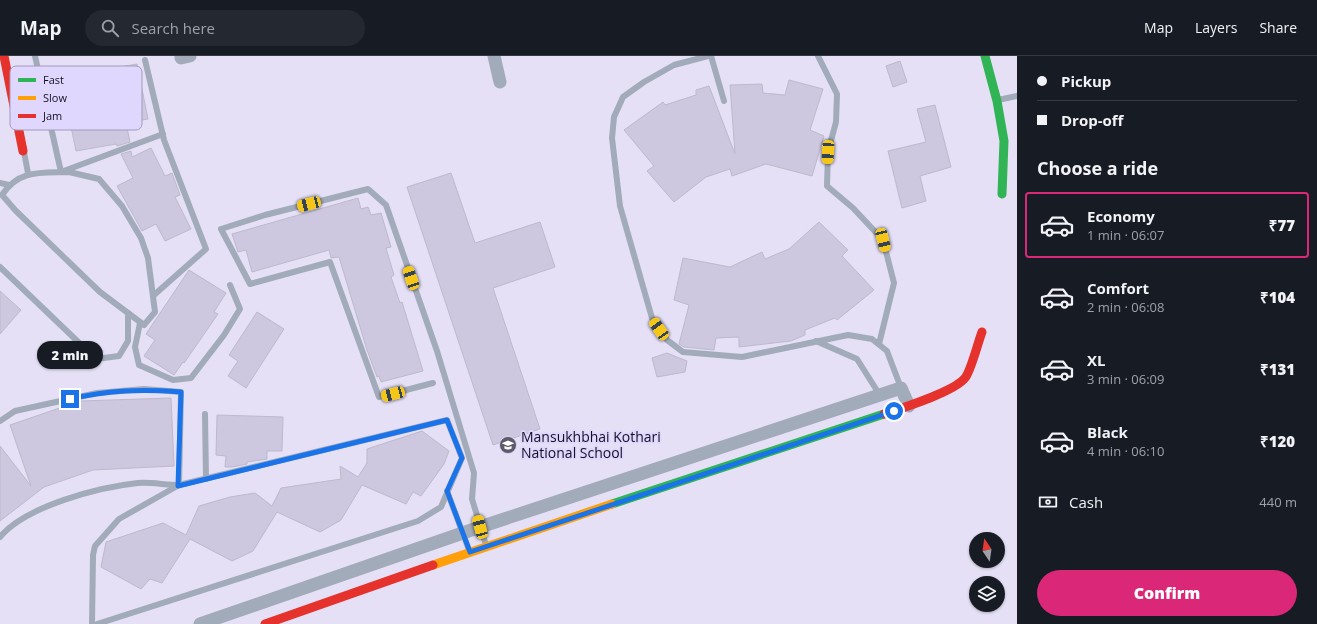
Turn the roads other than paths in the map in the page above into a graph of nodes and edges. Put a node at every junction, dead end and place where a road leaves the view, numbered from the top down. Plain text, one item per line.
1 (4, 56) edge
2 (35, 56) edge
3 (181, 56) edge
4 (190, 56) edge
5 (494, 56) edge
6 (709, 56) edge
7 (818, 56) edge
8 (985, 56) edge
9 (144, 60) dead end
10 (37, 66) edge
11 (500, 82) dead end
12 (10, 84) edge
13 (1017, 96) edge
14 (724, 101) dead end
15 (997, 101) junction
16 (20, 130) edge
17 (52, 130) edge
18 (163, 134) junction
19 (24, 151) joint
20 (61, 172) junction
21 (28, 174) junction
22 (0, 183) edge
23 (9, 185) junction
24 (1002, 194) dead end
25 (0, 267) edge
26 (230, 285) dead end
27 (154, 295) junction
28 (128, 313) junction
29 (140, 323) junction
30 (982, 332) dead end
31 (816, 341) junction
32 (879, 344) junction
33 (432, 383) dead end
34 (901, 388) junction
35 (877, 395) junction
36 (909, 406) junction
37 (205, 414) dead end
38 (0, 421) edge
39 (206, 479) junction
40 (178, 486) junction
41 (447, 491) junction
42 (480, 527) junction
43 (463, 533) junction
44 (0, 537) edge
45 (487, 546) junction
46 (470, 552) junction
47 (92, 624) edge
48 (97, 624) edge
49 (200, 624) edge
50 (265, 624) edge

1 - 12 street
2 - 10 lane
3 - 4 street
5 - 11 street
6 - 14 lane
6 - 31 lane
7 - 32 lane
8 - 15 street
9 - 18 lane
13 - 15 lane
15 - 24 street
16 - 19 street
17 - 20 lane
18 - 20 lane
18 - 27 lane
19 - 21 lane
20 - 21 lane
20 - 27 lane
21 - 23 lane
22 - 23 lane
23 - 28 lane
25 - 28 lane
26 - 29 lane
27 - 29 lane
28 - 29 lane
30 - 36 street
31 - 32 lane
31 - 35 lane
32 - 34 lane
33 - 42 lane
34 - 35 street
34 - 36 street
35 - 42 street
36 - 45 street
37 - 39 lane
38 - 40 lane
39 - 40 lane
39 - 41 lane
40 - 44 lane
40 - 47 lane
41 - 43 lane
41 - 48 lane
42 - 43 street
42 - 45 lane
43 - 46 lane
43 - 49 street
45 - 46 street
46 - 50 street

